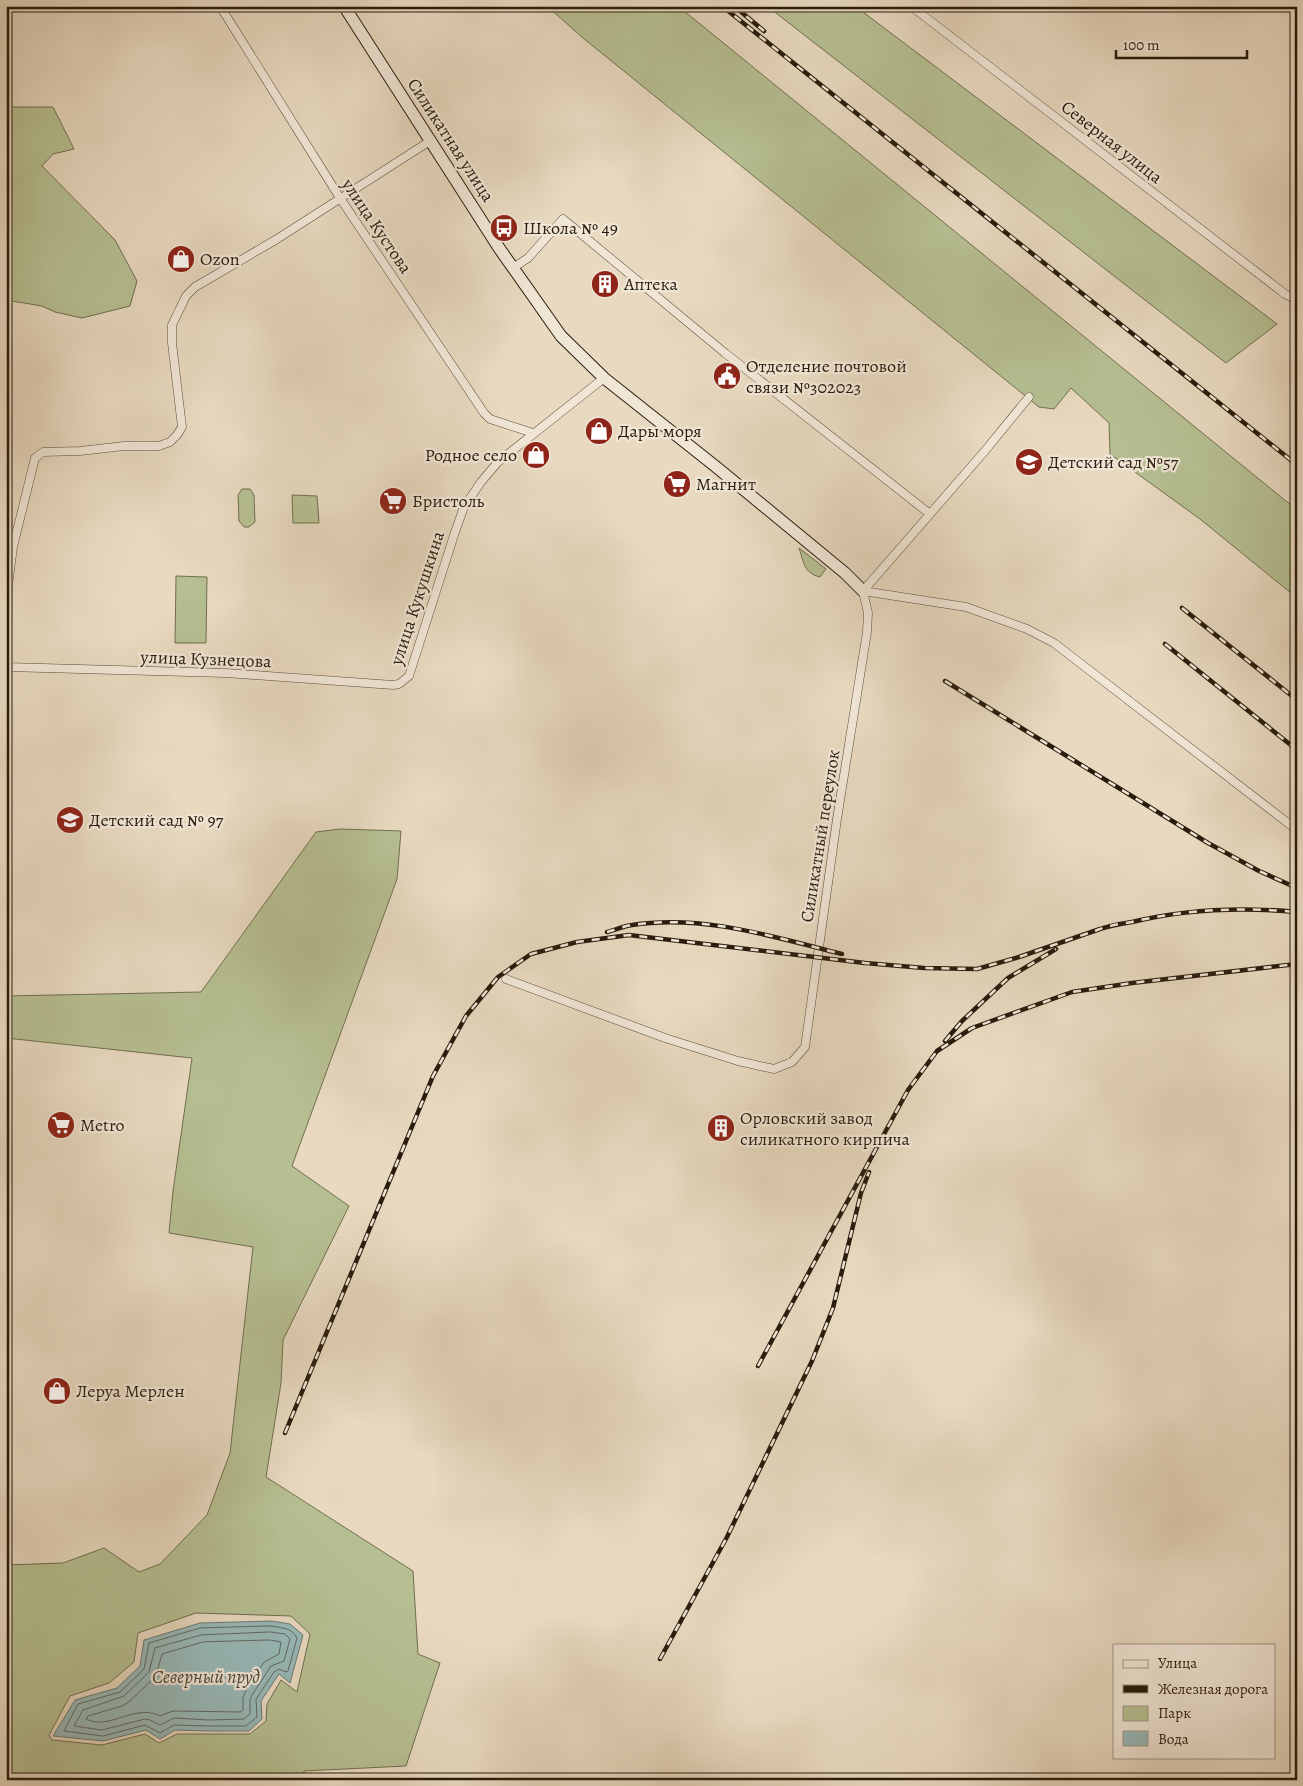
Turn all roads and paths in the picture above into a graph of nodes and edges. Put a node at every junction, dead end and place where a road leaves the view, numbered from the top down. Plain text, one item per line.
1 (220, 6) edge
2 (344, 6) edge
3 (910, 6) edge
4 (430, 141) junction
5 (340, 198) junction
6 (513, 268) junction
7 (1297, 300) edge
8 (604, 378) junction
9 (1029, 397) dead end
10 (533, 433) junction
11 (930, 514) junction
12 (863, 592) junction
13 (6, 667) edge
14 (404, 681) joint
15 (1297, 830) edge
16 (506, 979) dead end

1 - 5 street, улица Кустова
2 - 4 street, Силикатная улица
3 - 7 street, Северная улица
4 - 5 street
4 - 6 street, Силикатная улица
5 - 10 street, улица Кустова
5 - 13 street
6 - 8 street, Силикатная улица
6 - 11 street
8 - 10 street, улица Кукушкина
8 - 12 street, Силикатная улица
9 - 11 street
10 - 14 street, улица Кукушкина
11 - 12 street
12 - 15 street
12 - 16 street, Силикатный переулок
13 - 14 street, улица Кузнецова

